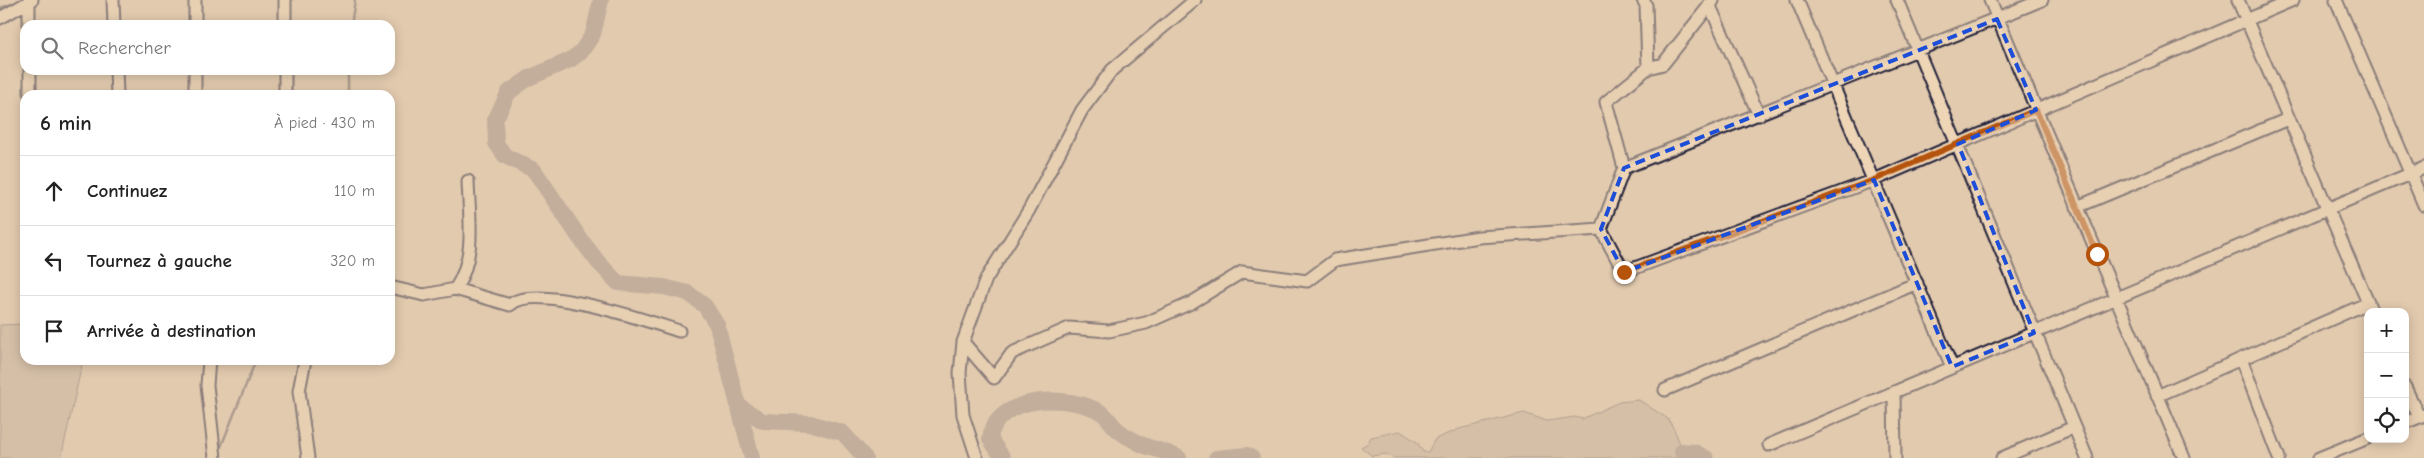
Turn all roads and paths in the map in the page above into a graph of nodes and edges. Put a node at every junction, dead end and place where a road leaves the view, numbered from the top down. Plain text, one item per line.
1 (30, 0) edge
2 (113, 0) edge
3 (195, 0) edge
4 (285, 0) edge
5 (1195, 0) edge
6 (1643, 0) edge
7 (1798, 0) edge
8 (1898, 0) edge
9 (1990, 0) edge
10 (2042, 0) edge
11 (2238, 0) edge
12 (2293, 0) edge
13 (2336, 0) edge
14 (1712, 2) edge
15 (0, 18) edge
16 (1997, 19) junction
17 (29, 20) edge
18 (114, 20) edge
19 (195, 20) edge
20 (285, 20) edge
21 (2246, 20) junction
22 (1919, 50) junction
23 (1648, 68) junction
24 (30, 75) edge
25 (116, 75) edge
26 (195, 75) edge
27 (285, 75) edge
28 (1833, 84) junction
29 (30, 90) edge
30 (117, 90) edge
31 (195, 90) edge
32 (285, 90) edge
33 (2036, 110) junction
34 (1759, 115) junction
35 (2288, 119) junction
36 (1958, 144) junction
37 (1624, 168) junction
38 (2424, 168) edge
39 (2410, 173) junction
40 (1874, 180) junction
41 (468, 181) dead end
42 (2424, 205) edge
43 (2077, 207) junction
44 (2327, 209) junction
45 (1601, 229) junction
46 (1917, 283) junction
47 (395, 288) edge
48 (455, 289) junction
49 (2116, 298) junction
50 (2370, 308) edge
51 (2364, 310) edge
52 (679, 331) dead end
53 (2034, 332) junction
54 (963, 342) junction
55 (2241, 359) junction
56 (209, 365) edge
57 (303, 365) edge
58 (1952, 367) junction
59 (1665, 390) dead end
60 (1894, 392) junction
61 (2409, 394) edge
62 (2157, 396) junction
63 (2421, 416) edge
64 (2409, 421) edge
65 (2074, 427) junction
66 (2364, 440) edge
67 (1769, 445) dead end
68 (215, 458) edge
69 (308, 458) edge
70 (977, 458) edge
71 (1895, 458) edge
72 (2002, 458) edge
73 (2087, 458) edge
74 (2184, 458) edge
75 (2279, 458) edge
76 (2319, 458) edge

1 - 15 street
1 - 17 street
2 - 18 street
3 - 19 street
4 - 20 street
5 - 54 street
6 - 23 street
7 - 28 street
8 - 22 street
9 - 16 street
10 - 16 street
11 - 21 street
12 - 21 street
13 - 39 street
14 - 23 street
14 - 34 street
16 - 22 street
16 - 33 street
21 - 33 street
21 - 35 street
22 - 28 street
22 - 36 street
23 - 37 street
24 - 29 street
25 - 30 street
26 - 31 street
27 - 32 street
28 - 34 street
28 - 40 street
33 - 36 street
33 - 43 street
34 - 37 street
35 - 43 street
35 - 44 street
36 - 40 street
36 - 53 street
37 - 45 street
38 - 39 street
39 - 42 street
39 - 44 street
40 - 45 street
40 - 46 street
41 - 48 street
43 - 49 street
44 - 49 street
44 - 50 street
45 - 54 street
46 - 58 street
46 - 59 street
47 - 48 street
48 - 52 street
49 - 53 street
49 - 62 street
51 - 55 street
53 - 58 street
53 - 65 street
54 - 70 street
55 - 62 street
55 - 75 street
56 - 68 street
57 - 69 street
58 - 60 street
60 - 67 street
60 - 71 street
61 - 63 street
62 - 74 street
63 - 64 street
65 - 72 street
65 - 73 street
66 - 76 street

